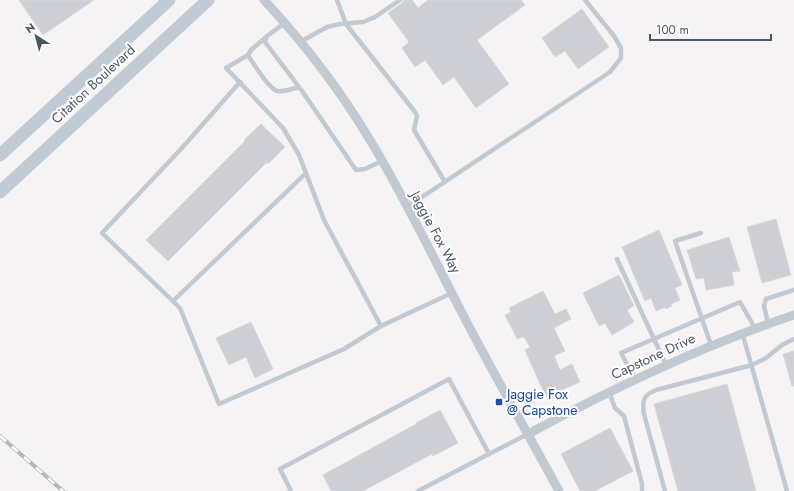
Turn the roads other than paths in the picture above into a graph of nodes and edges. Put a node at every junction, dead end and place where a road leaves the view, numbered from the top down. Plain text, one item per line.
1 (169, 0) edge
2 (208, 0) edge
3 (264, 0) edge
4 (337, 0) edge
5 (400, 0) edge
6 (585, 0) edge
7 (285, 24) junction
8 (346, 24) junction
9 (267, 36) junction
10 (300, 42) junction
11 (248, 55) junction
12 (240, 82) junction
13 (299, 87) junction
14 (0, 155) edge
15 (382, 161) junction
16 (306, 173) junction
17 (445, 182) junction
18 (0, 192) edge
19 (407, 206) junction
20 (701, 233) dead end
21 (616, 259) dead end
22 (794, 290) edge
23 (452, 292) junction
24 (173, 301) junction
25 (794, 315) edge
26 (701, 318) junction
27 (768, 323) junction
28 (381, 326) junction
29 (755, 328) junction
30 (742, 332) junction
31 (654, 338) junction
32 (794, 339) edge
33 (711, 345) junction
34 (666, 364) junction
35 (752, 364) junction
36 (635, 379) junction
37 (608, 392) junction
38 (528, 434) junction
39 (489, 454) junction
40 (291, 491) edge
41 (418, 491) edge
42 (559, 491) edge
43 (642, 491) edge
44 (665, 491) edge
45 (787, 491) edge

1 - 14 main road, Citation Boulevard
2 - 18 main road, Citation Boulevard
3 - 7 street, Jaggie Fox Way
4 - 8 lane
5 - 8 lane
6 - 17 lane
7 - 9 lane
7 - 10 street, Jaggie Fox Way
8 - 10 lane
8 - 17 lane
9 - 11 lane
9 - 13 lane
10 - 15 street, Jaggie Fox Way
11 - 12 lane
11 - 13 lane
12 - 16 lane
12 - 24 lane
13 - 15 lane
15 - 19 street, Jaggie Fox Way
16 - 24 lane
16 - 28 lane
17 - 19 lane
19 - 23 street, Jaggie Fox Way
20 - 26 lane
21 - 31 lane
22 - 27 lane
23 - 28 lane
23 - 38 street, Jaggie Fox Way
24 - 28 lane
25 - 27 street, Capstone Drive
26 - 29 lane
26 - 31 lane
26 - 33 lane
27 - 29 street, Capstone Drive
29 - 30 street, Capstone Drive
30 - 33 street, Capstone Drive
30 - 35 lane
31 - 34 lane
31 - 36 lane
32 - 35 lane
33 - 34 street, Capstone Drive
34 - 36 street, Capstone Drive
35 - 44 lane
35 - 45 lane
36 - 37 street, Capstone Drive
37 - 38 street, Capstone Drive
37 - 43 lane
38 - 39 lane
38 - 42 street, Jaggie Fox Way
39 - 40 lane
39 - 41 lane

